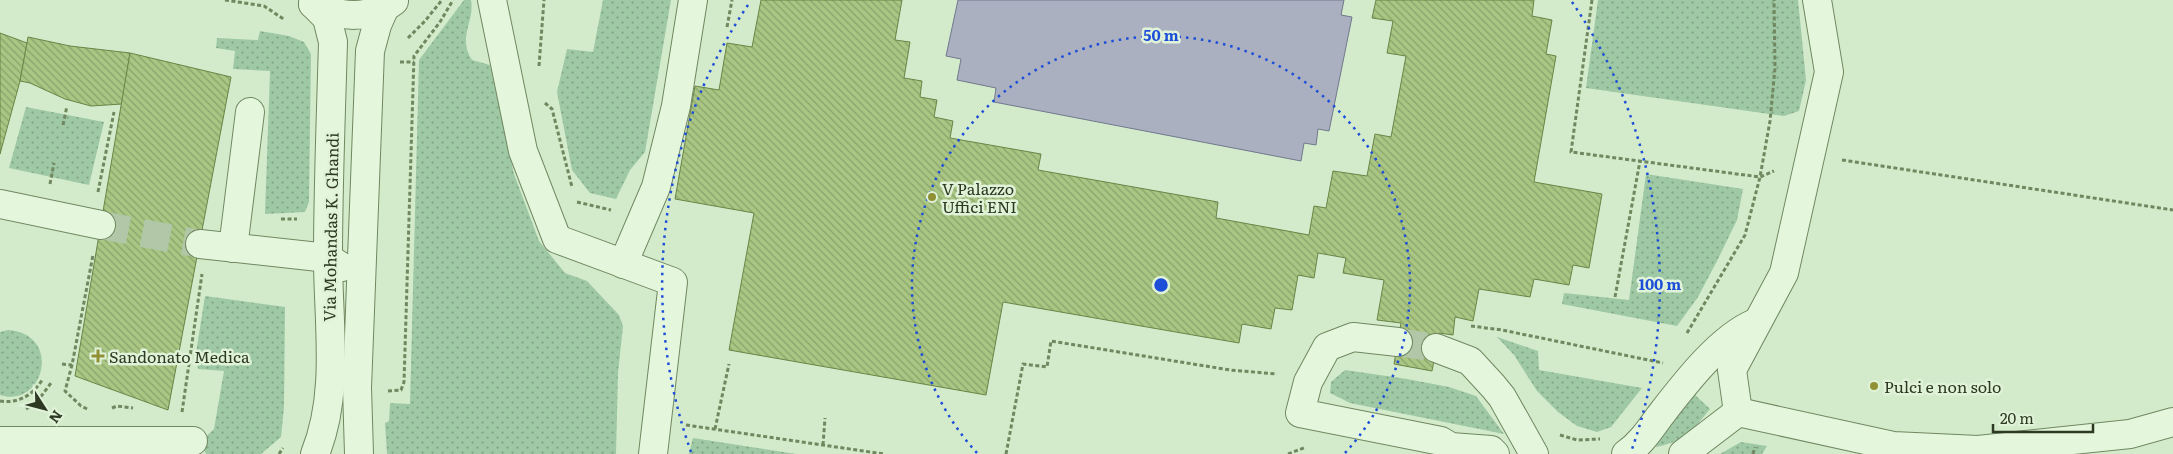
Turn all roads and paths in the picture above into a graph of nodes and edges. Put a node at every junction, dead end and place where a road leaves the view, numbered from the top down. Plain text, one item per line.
1 (453, 0) edge
2 (492, 0) edge
3 (543, 0) edge
4 (694, 0) edge
5 (732, 0) edge
6 (1592, 0) edge
7 (1774, 0) edge
8 (1817, 0) edge
9 (311, 2) edge
10 (390, 4) edge
11 (727, 27) dead end
12 (539, 68) dead end
13 (544, 102) dead end
14 (67, 106) dead end
15 (114, 112) dead end
16 (250, 112) dead end
17 (63, 125) dead end
18 (1810, 155) junction
19 (1640, 161) junction
20 (54, 163) dead end
21 (365, 165) junction
22 (1760, 176) junction
23 (49, 190) dead end
24 (0, 204) edge
25 (618, 206) dead end
26 (2173, 210) edge
27 (97, 224) junction
28 (233, 248) junction
29 (202, 255) joint
30 (328, 258) junction
31 (622, 264) junction
32 (1615, 297) dead end
33 (1758, 321) junction
34 (1471, 331) dead end
35 (1684, 338) dead end
36 (1398, 342) tunnel mouth
37 (1436, 348) tunnel mouth
38 (62, 364) dead end
39 (72, 364) junction
40 (729, 364) dead end
41 (1282, 369) dead end
42 (1692, 376) junction
43 (42, 380) dead end
44 (51, 383) dead end
45 (369, 389) junction
46 (0, 401) edge
47 (183, 403) junction
48 (141, 408) dead end
49 (110, 409) dead end
50 (177, 409) dead end
51 (89, 410) dead end
52 (23, 411) dead end
53 (1733, 415) junction
54 (182, 417) dead end
55 (825, 418) dead end
56 (656, 420) junction
57 (2173, 422) edge
58 (715, 429) junction
59 (1556, 433) dead end
60 (1604, 439) dead end
61 (0, 441) edge
62 (193, 441) dead end
63 (823, 445) junction
64 (315, 454) edge
65 (359, 454) edge
66 (653, 454) edge
67 (884, 454) edge
68 (1006, 454) edge
69 (1496, 454) edge
70 (1534, 454) edge
71 (1626, 454) edge
72 (1683, 454) edge
73 (1753, 454) edge

1 - 45 path
2 - 31 street
3 - 12 path
4 - 31 street
5 - 11 path
6 - 19 path
7 - 22 path
8 - 18 street
9 - 10 street
9 - 30 street, Via Mohandas K. Ghandi
10 - 21 street, Via Mohandas K. Ghandi
13 - 25 path
14 - 17 path
15 - 27 path
16 - 28 street
18 - 26 path
18 - 33 street
19 - 22 path
19 - 32 path
20 - 23 path
21 - 30 street
21 - 45 street, Via Mohandas K. Ghandi
22 - 35 path
24 - 27 street
27 - 39 path
28 - 29 street
28 - 30 street
29 - 47 path
30 - 45 street
30 - 64 street, Via Mohandas K. Ghandi
31 - 56 street
33 - 42 street
33 - 53 street
34 - 42 path
36 - 69 street
37 - 70 street
38 - 39 path
39 - 51 path
40 - 58 path
41 - 68 path
42 - 71 street
43 - 46 path
44 - 52 path
45 - 65 street, Via Mohandas K. Ghandi
47 - 50 path
47 - 54 path
48 - 49 path
53 - 57 street
53 - 72 street
53 - 73 path
55 - 63 path
56 - 58 path
56 - 66 street
58 - 63 path
59 - 60 path
61 - 62 street
63 - 67 path

